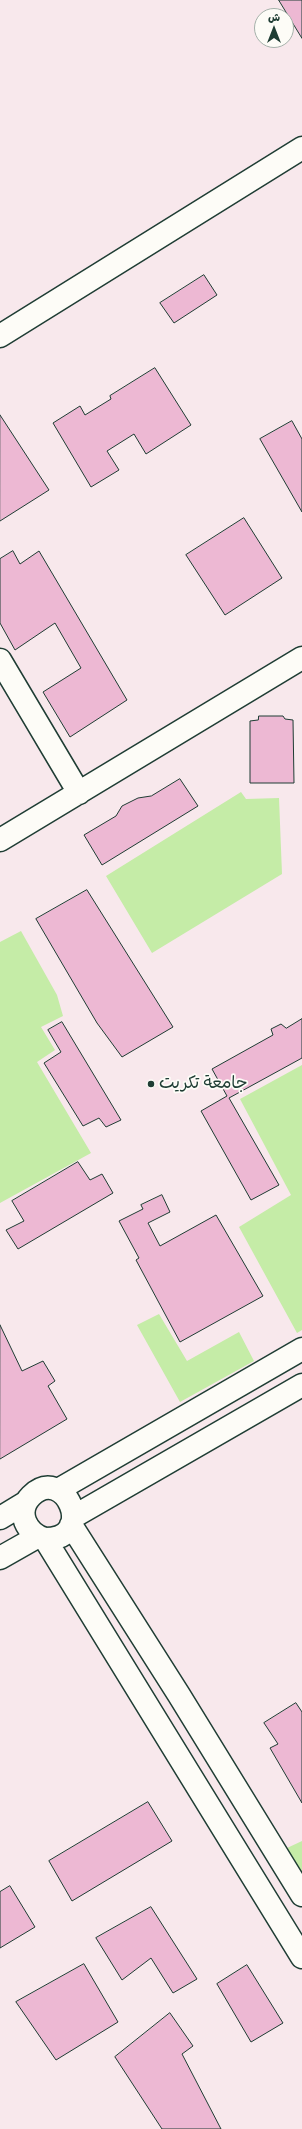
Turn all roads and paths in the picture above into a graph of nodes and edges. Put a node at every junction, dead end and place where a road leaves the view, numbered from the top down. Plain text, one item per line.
1 (302, 148) edge
2 (0, 336) edge
3 (302, 658) edge
4 (0, 660) edge
5 (79, 792) junction
6 (0, 840) edge
7 (302, 1349) edge
8 (302, 1385) edge
9 (58, 1490) junction
10 (26, 1503) junction
11 (0, 1518) edge
12 (72, 1521) junction
13 (41, 1538) junction
14 (0, 1558) edge
15 (302, 1895) edge
16 (302, 1957) edge

1 - 2 street
3 - 5 street
4 - 5 street
5 - 6 street
7 - 9 street
8 - 12 street
9 - 10 street
9 - 12 street
10 - 11 street
10 - 13 street
12 - 13 street
12 - 15 street
13 - 14 street
13 - 16 street

